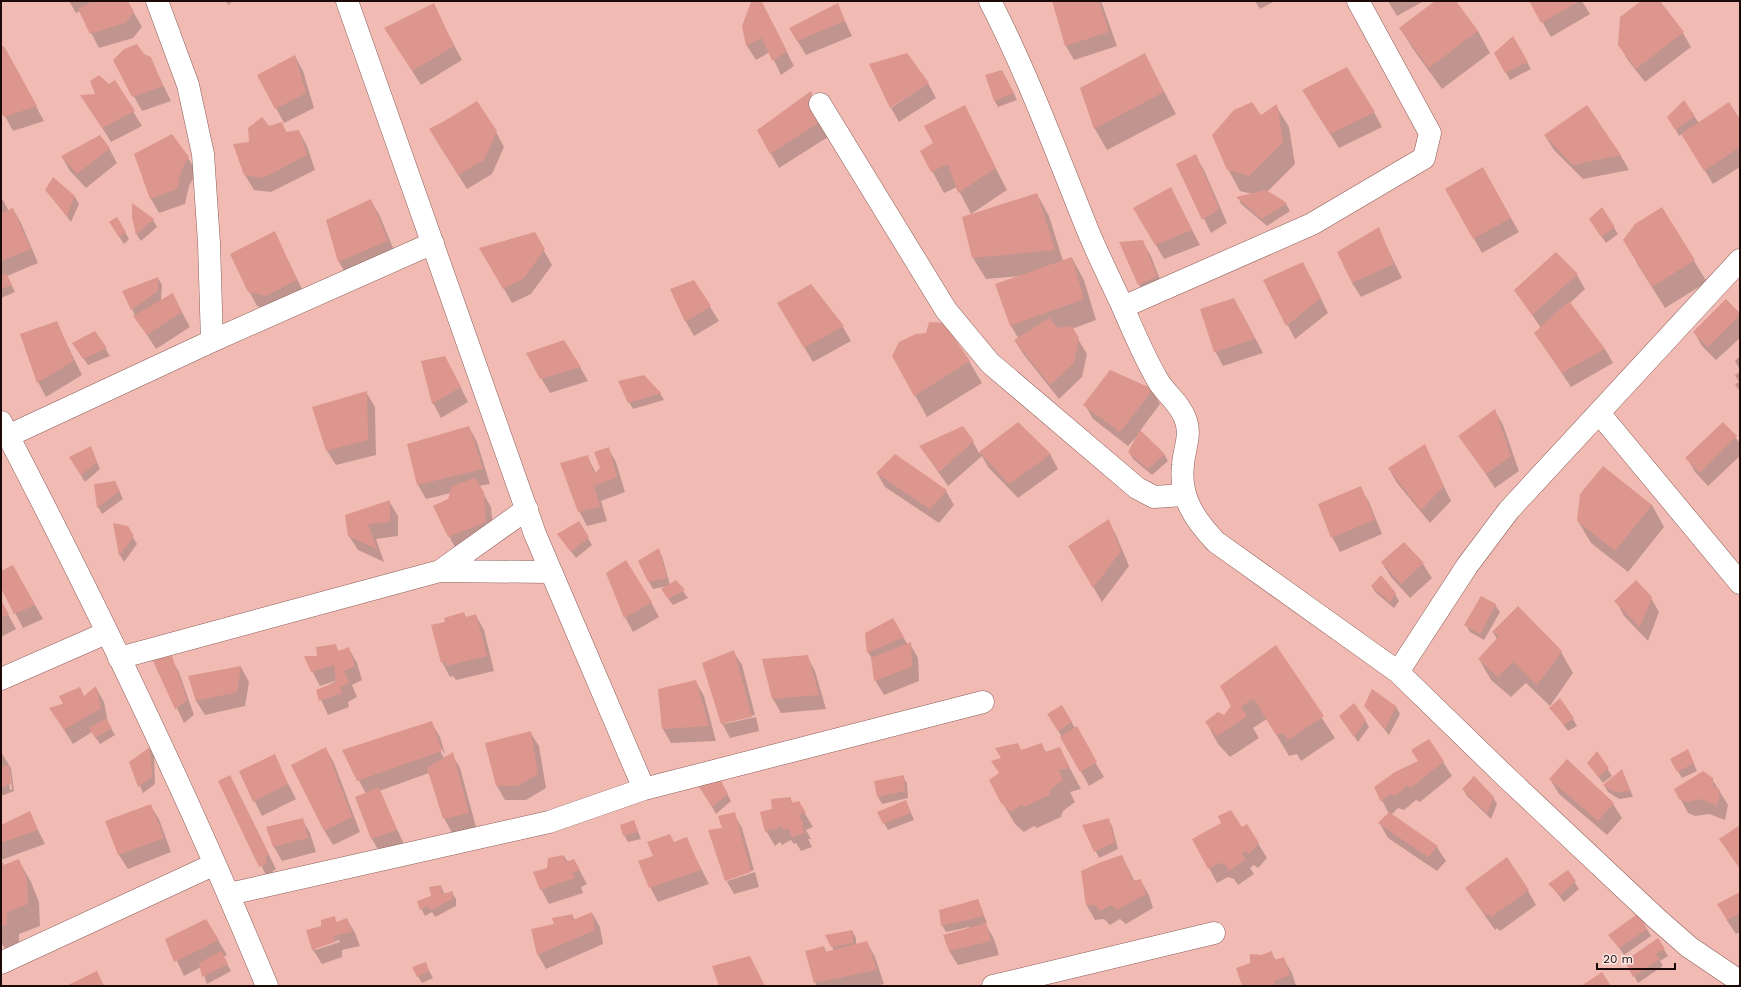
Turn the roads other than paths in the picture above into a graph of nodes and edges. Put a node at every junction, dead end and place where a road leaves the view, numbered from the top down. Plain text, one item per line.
1 (157, 1) edge
2 (346, 1) edge
3 (990, 1) edge
4 (1358, 1) edge
5 (820, 104) dead end
6 (433, 243) junction
7 (1740, 260) edge
8 (1123, 308) junction
9 (212, 341) junction
10 (1599, 413) junction
11 (5, 429) edge
12 (1184, 495) junction
13 (526, 509) junction
14 (440, 571) junction
15 (551, 572) junction
16 (1740, 583) edge
17 (106, 633) junction
18 (119, 658) junction
19 (1398, 672) junction
20 (1, 679) edge
21 (983, 702) dead end
22 (644, 788) junction
23 (215, 864) junction
24 (229, 894) junction
25 (1214, 933) dead end
26 (1, 963) edge
27 (1732, 976) dead end
28 (267, 986) edge
29 (993, 986) edge

1 - 9 street
2 - 6 street
3 - 8 street
4 - 8 street
5 - 12 street
6 - 9 street
6 - 13 street
7 - 10 street
8 - 12 street
9 - 11 street
10 - 16 street
10 - 19 street
11 - 17 street
12 - 19 street
13 - 14 street
13 - 15 street
14 - 15 street
14 - 18 street
15 - 22 street
17 - 18 street
17 - 20 street
18 - 23 street
19 - 27 street
21 - 22 street
22 - 24 street
23 - 24 street
23 - 26 street
24 - 28 street
25 - 29 street

